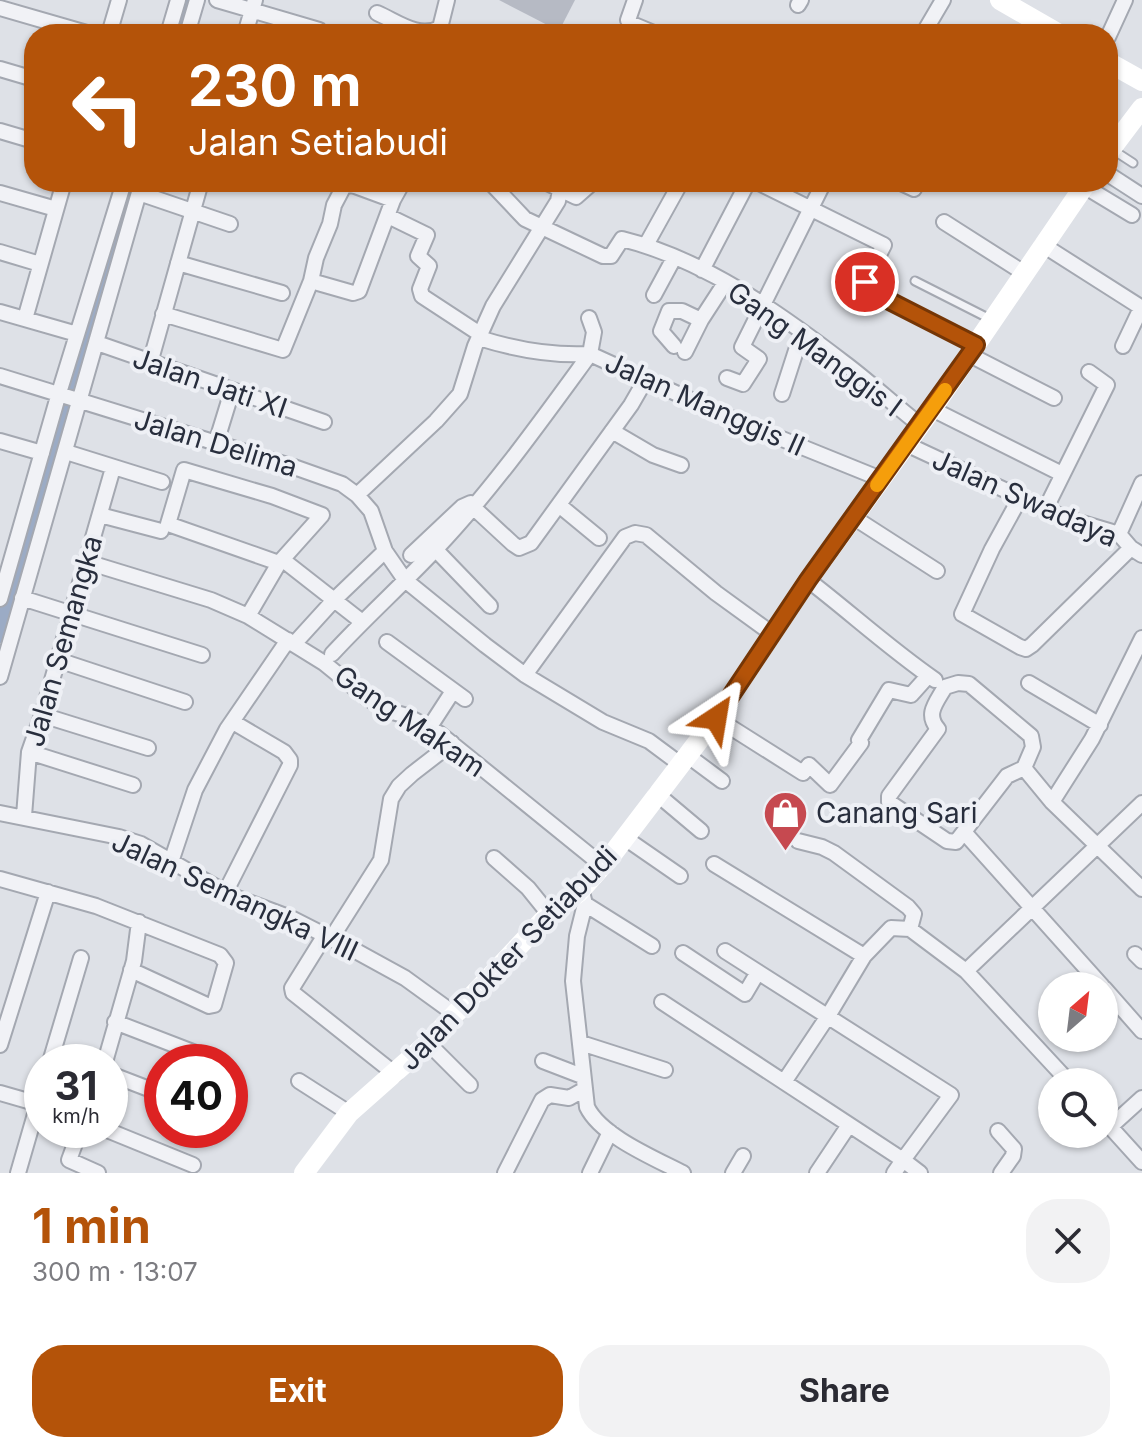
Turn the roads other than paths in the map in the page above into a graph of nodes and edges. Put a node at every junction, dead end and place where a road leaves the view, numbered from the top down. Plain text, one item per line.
1 (119, 0) edge
2 (178, 0) edge
3 (197, 0) edge
4 (217, 0) edge
5 (447, 0) edge
6 (635, 0) edge
7 (943, 0) edge
8 (1000, 0) edge
9 (1125, 0) edge
10 (253, 5) edge
11 (1023, 6) edge
12 (0, 8) edge
13 (377, 13) dead end
14 (55, 24) edge
15 (112, 24) edge
16 (171, 24) edge
17 (190, 24) edge
18 (303, 24) edge
19 (401, 24) edge
20 (442, 24) edge
21 (632, 24) edge
22 (929, 24) edge
23 (1040, 24) edge
24 (1114, 24) edge
25 (1118, 68) edge
26 (0, 69) edge
27 (24, 76) edge
28 (1142, 81) edge
29 (1142, 108) edge
30 (0, 131) edge
31 (24, 138) edge
32 (1118, 140) edge
33 (1118, 155) edge
34 (1133, 163) dead end
35 (1118, 180) edge
36 (61, 192) edge
37 (121, 192) edge
38 (140, 192) edge
39 (150, 192) edge
40 (198, 192) edge
41 (337, 192) edge
42 (371, 192) edge
43 (397, 192) edge
44 (499, 192) edge
45 (560, 192) edge
46 (565, 192) edge
47 (582, 192) edge
48 (675, 192) edge
49 (743, 192) edge
50 (776, 192) edge
51 (819, 192) edge
52 (1079, 192) edge
53 (1097, 192) edge
54 (0, 193) edge
55 (1142, 196) edge
56 (393, 200) junction
57 (56, 209) junction
58 (811, 210) junction
59 (192, 211) junction
60 (1132, 215) dead end
61 (388, 216) junction
62 (944, 222) dead end
63 (230, 224) dead end
64 (540, 228) junction
65 (646, 245) junction
66 (1043, 245) junction
67 (0, 252) edge
68 (674, 258) junction
69 (178, 263) junction
70 (40, 264) junction
71 (702, 270) junction
72 (1024, 273) junction
73 (311, 281) junction
74 (915, 281) dead end
75 (725, 283) junction
76 (282, 293) dead end
77 (654, 295) dead end
78 (764, 307) junction
79 (1141, 308) edge
80 (0, 312) edge
81 (163, 314) junction
82 (589, 318) dead end
83 (25, 319) junction
84 (701, 320) junction
85 (993, 320) junction
86 (802, 332) junction
87 (77, 334) junction
88 (480, 336) junction
89 (97, 343) junction
90 (1123, 346) dead end
91 (973, 350) junction
92 (590, 354) junction
93 (150, 363) junction
94 (1089, 372) dead end
95 (0, 376) edge
96 (727, 378) dead end
97 (646, 379) junction
98 (232, 391) junction
99 (782, 394) dead end
100 (69, 396) junction
101 (1054, 398) dead end
102 (926, 417) junction
103 (324, 422) dead end
104 (612, 431) junction
105 (0, 441) edge
106 (216, 443) junction
107 (906, 444) junction
108 (66, 452) junction
109 (42, 453) junction
110 (681, 465) dead end
111 (113, 468) junction
112 (1062, 474) junction
113 (881, 479) junction
114 (162, 482) dead end
115 (1142, 483) edge
116 (357, 495) junction
117 (1020, 498) junction
118 (477, 502) junction
119 (559, 505) junction
120 (1045, 510) junction
121 (100, 515) junction
122 (853, 517) junction
123 (161, 531) dead end
124 (1119, 534) junction
125 (599, 538) dead end
126 (436, 550) junction
127 (385, 551) junction
128 (1136, 552) edge
129 (411, 555) dead end
130 (281, 561) junction
131 (87, 562) junction
132 (937, 571) dead end
133 (405, 580) junction
134 (808, 580) junction
135 (22, 598) junction
136 (0, 599) edge
137 (334, 600) junction
138 (490, 606) dead end
139 (72, 613) junction
140 (248, 616) junction
141 (361, 621) junction
142 (771, 633) junction
143 (1142, 638) edge
144 (291, 642) junction
145 (387, 642) dead end
146 (332, 654) dead end
147 (202, 655) dead end
148 (58, 660) junction
149 (525, 675) junction
150 (928, 676) junction
151 (0, 677) edge
152 (1029, 683) dead end
153 (945, 687) junction
154 (185, 702) dead end
155 (42, 715) junction
156 (716, 718) junction
157 (233, 722) junction
158 (1100, 725) junction
159 (429, 728) junction
160 (452, 743) junction
161 (148, 748) dead end
162 (29, 752) junction
163 (683, 759) junction
164 (1024, 768) junction
165 (722, 781) dead end
166 (133, 785) dead end
167 (657, 794) junction
168 (1052, 802) junction
169 (1142, 803) edge
170 (0, 813) edge
171 (24, 816) junction
172 (701, 831) dead end
173 (964, 832) junction
174 (625, 838) junction
175 (798, 841) dead end
176 (1097, 847) junction
177 (494, 858) dead end
178 (171, 862) junction
179 (714, 864) dead end
180 (603, 866) junction
181 (680, 876) dead end
182 (0, 879) edge
183 (1142, 889) edge
184 (48, 892) junction
185 (225, 893) junction
186 (582, 898) junction
187 (1033, 907) junction
188 (549, 914) junction
189 (139, 922) junction
190 (910, 929) junction
191 (328, 937) junction
192 (652, 946) dead end
193 (725, 951) dead end
194 (683, 953) dead end
195 (864, 956) junction
196 (81, 958) dead end
197 (131, 970) junction
198 (966, 971) junction
199 (758, 972) junction
200 (1090, 972) edge
201 (662, 1002) dead end
202 (1118, 1004) edge
203 (456, 1015) junction
204 (828, 1016) junction
205 (115, 1022) junction
206 (1142, 1031) edge
207 (428, 1043) junction
208 (581, 1043) junction
209 (55, 1044) edge
210 (110, 1044) edge
211 (172, 1044) edge
212 (0, 1045) edge
213 (543, 1061) dead end
214 (1056, 1068) edge
215 (665, 1070) dead end
216 (395, 1074) junction
217 (299, 1081) dead end
218 (784, 1082) junction
219 (583, 1083) junction
220 (470, 1085) dead end
221 (0, 1093) edge
222 (24, 1097) edge
223 (1142, 1098) edge
224 (349, 1113) junction
225 (1118, 1116) edge
226 (849, 1125) junction
227 (998, 1131) dead end
228 (610, 1132) junction
229 (1118, 1136) edge
230 (128, 1139) edge
231 (26, 1148) edge
232 (73, 1148) edge
233 (743, 1156) dead end
234 (1142, 1162) edge
235 (193, 1165) dead end
236 (898, 1168) edge
237 (18, 1173) edge
238 (98, 1173) edge
239 (304, 1173) edge
240 (505, 1173) edge
241 (590, 1173) edge
242 (683, 1173) edge
243 (733, 1173) edge
244 (817, 1173) edge
245 (920, 1173) edge
246 (1001, 1173) edge

1 - 15 street
2 - 16 street
3 - 17 street
4 - 10 street
5 - 20 street
6 - 21 street
7 - 22 street
8 - 11 street
9 - 24 street
10 - 18 street
11 - 23 street
12 - 14 street
13 - 19 street
25 - 28 street
26 - 27 street
29 - 32 street
30 - 31 street
33 - 34 lane
35 - 55 street
36 - 57 street
37 - 87 street
38 - 89 street
39 - 59 street
40 - 59 street
41 - 73 street
42 - 56 street
43 - 56 street
44 - 64 street
45 - 64 street
46 - 47 street
48 - 65 street
49 - 71 street
50 - 58 street
51 - 58 street
52 - 66 street, Jalan Dokter Setiabudi
53 - 60 street
54 - 57 street
56 - 61 street
57 - 70 street
58 - 78 street
58 - 91 street
59 - 63 street
59 - 69 street
61 - 73 street
61 - 88 street, Jalan Manggis II
62 - 72 street
64 - 65 street, Gang Manggis I
64 - 88 street
65 - 68 street, Gang Manggis I
66 - 72 street, Jalan Dokter Setiabudi
66 - 79 street
67 - 70 street
68 - 71 street, Gang Manggis I
68 - 77 street
69 - 76 street
69 - 81 street
70 - 83 street
71 - 75 street, Gang Manggis I
72 - 85 street, Jalan Dokter Setiabudi
73 - 81 street
74 - 85 lane
75 - 78 street, Gang Manggis I
75 - 84 street
78 - 86 street, Gang Manggis I
78 - 96 street
79 - 90 street
80 - 83 street
81 - 93 street
82 - 92 street
83 - 87 street
84 - 84 street
85 - 91 street, Jalan Dokter Setiabudi
86 - 99 street
86 - 102 street, Gang Manggis I
87 - 100 street
88 - 92 street, Jalan Manggis II
88 - 116 street
89 - 93 street, Jalan Jati XI
89 - 100 street
91 - 101 street
91 - 102 street, Jalan Dokter Setiabudi
92 - 97 street, Jalan Manggis II
92 - 118 street
93 - 98 street, Jalan Jati XI
94 - 112 street
95 - 100 street, Jalan Delima
97 - 104 street
97 - 113 street, Jalan Manggis II
98 - 103 street, Jalan Jati XI
98 - 106 street
100 - 106 street, Jalan Delima
100 - 108 street
100 - 109 street
102 - 107 street, Jalan Dokter Setiabudi
102 - 112 street, Gang Manggis I
104 - 110 street
104 - 119 street
105 - 109 street
106 - 116 street, Jalan Delima
107 - 113 street, Jalan Dokter Setiabudi
107 - 117 street, Jalan Swadaya
108 - 111 street
108 - 135 street
109 - 136 street
111 - 114 street
111 - 121 street, Jalan Semangka
112 - 120 street
113 - 122 street, Jalan Dokter Setiabudi
115 - 124 street
116 - 127 street
117 - 120 street, Jalan Swadaya
117 - 128 street
118 - 119 street
118 - 126 street
118 - 129 street
119 - 125 street
120 - 124 street, Jalan Swadaya
121 - 123 street
121 - 131 street, Jalan Semangka
122 - 132 street
122 - 134 street, Jalan Dokter Setiabudi
124 - 128 street, Jalan Swadaya
126 - 133 street
126 - 138 street
127 - 133 street
127 - 137 street
130 - 130 street
130 - 137 street
130 - 140 street
131 - 139 street, Jalan Semangka
131 - 140 street, Gang Makam
133 - 141 street
133 - 149 street
134 - 142 street, Jalan Dokter Setiabudi
134 - 150 street
135 - 139 street
135 - 151 street
137 - 141 street
137 - 144 street
139 - 147 street
139 - 148 street, Jalan Semangka
140 - 144 street, Gang Makam
141 - 146 street
142 - 149 street
142 - 156 street, Jalan Dokter Setiabudi
143 - 158 street
144 - 157 street
144 - 159 street, Gang Makam
145 - 159 street
148 - 154 street
148 - 155 street, Jalan Semangka
149 - 163 street
150 - 153 street
150 - 156 street
152 - 158 street
153 - 164 street
153 - 173 street
155 - 161 street
155 - 162 street, Jalan Semangka
156 - 163 street, Jalan Dokter Setiabudi
157 - 178 street
157 - 185 street
158 - 168 street
159 - 160 street, Gang Makam
160 - 180 street, Gang Makam
160 - 191 street
162 - 166 street
162 - 171 street, Jalan Semangka
163 - 165 street
163 - 167 street, Jalan Dokter Setiabudi
164 - 168 street
164 - 173 street
167 - 172 street
167 - 174 street, Jalan Dokter Setiabudi
168 - 176 street
169 - 176 street
170 - 171 street, Jalan Semangka VIII
171 - 178 street, Jalan Semangka VIII
173 - 187 street
174 - 180 street, Jalan Dokter Setiabudi
174 - 181 street
175 - 190 street
176 - 183 street
176 - 187 street
177 - 188 street
178 - 185 street, Jalan Semangka VIII
179 - 195 street
180 - 186 street, Jalan Dokter Setiabudi
182 - 184 street
184 - 189 street
184 - 212 street
185 - 191 street, Jalan Semangka VIII
186 - 188 street, Jalan Dokter Setiabudi
186 - 192 street
186 - 208 street
187 - 198 street
187 - 200 street
188 - 203 street, Jalan Dokter Setiabudi
189 - 197 street
189 - 197 street
190 - 195 street
190 - 198 street
191 - 203 street, Jalan Semangka VIII
191 - 216 street
193 - 199 street
194 - 199 street
195 - 204 street
196 - 209 street
197 - 205 street
198 - 214 street
199 - 204 street
201 - 218 street
202 - 206 street
203 - 207 street, Jalan Dokter Setiabudi
204 - 218 street
204 - 236 street
205 - 210 street
205 - 211 street
207 - 216 street, Jalan Dokter Setiabudi
207 - 220 street
208 - 215 street
208 - 219 street
213 - 219 street
216 - 224 street, Jalan Dokter Setiabudi
217 - 224 street
218 - 226 street
219 - 228 street
219 - 240 street
221 - 222 street
223 - 225 street
224 - 239 street, Jalan Dokter Setiabudi
226 - 236 street
226 - 244 street
227 - 246 street
228 - 241 street
228 - 242 street
229 - 234 street
230 - 235 street
231 - 237 street
232 - 238 street
233 - 243 street
236 - 245 street

